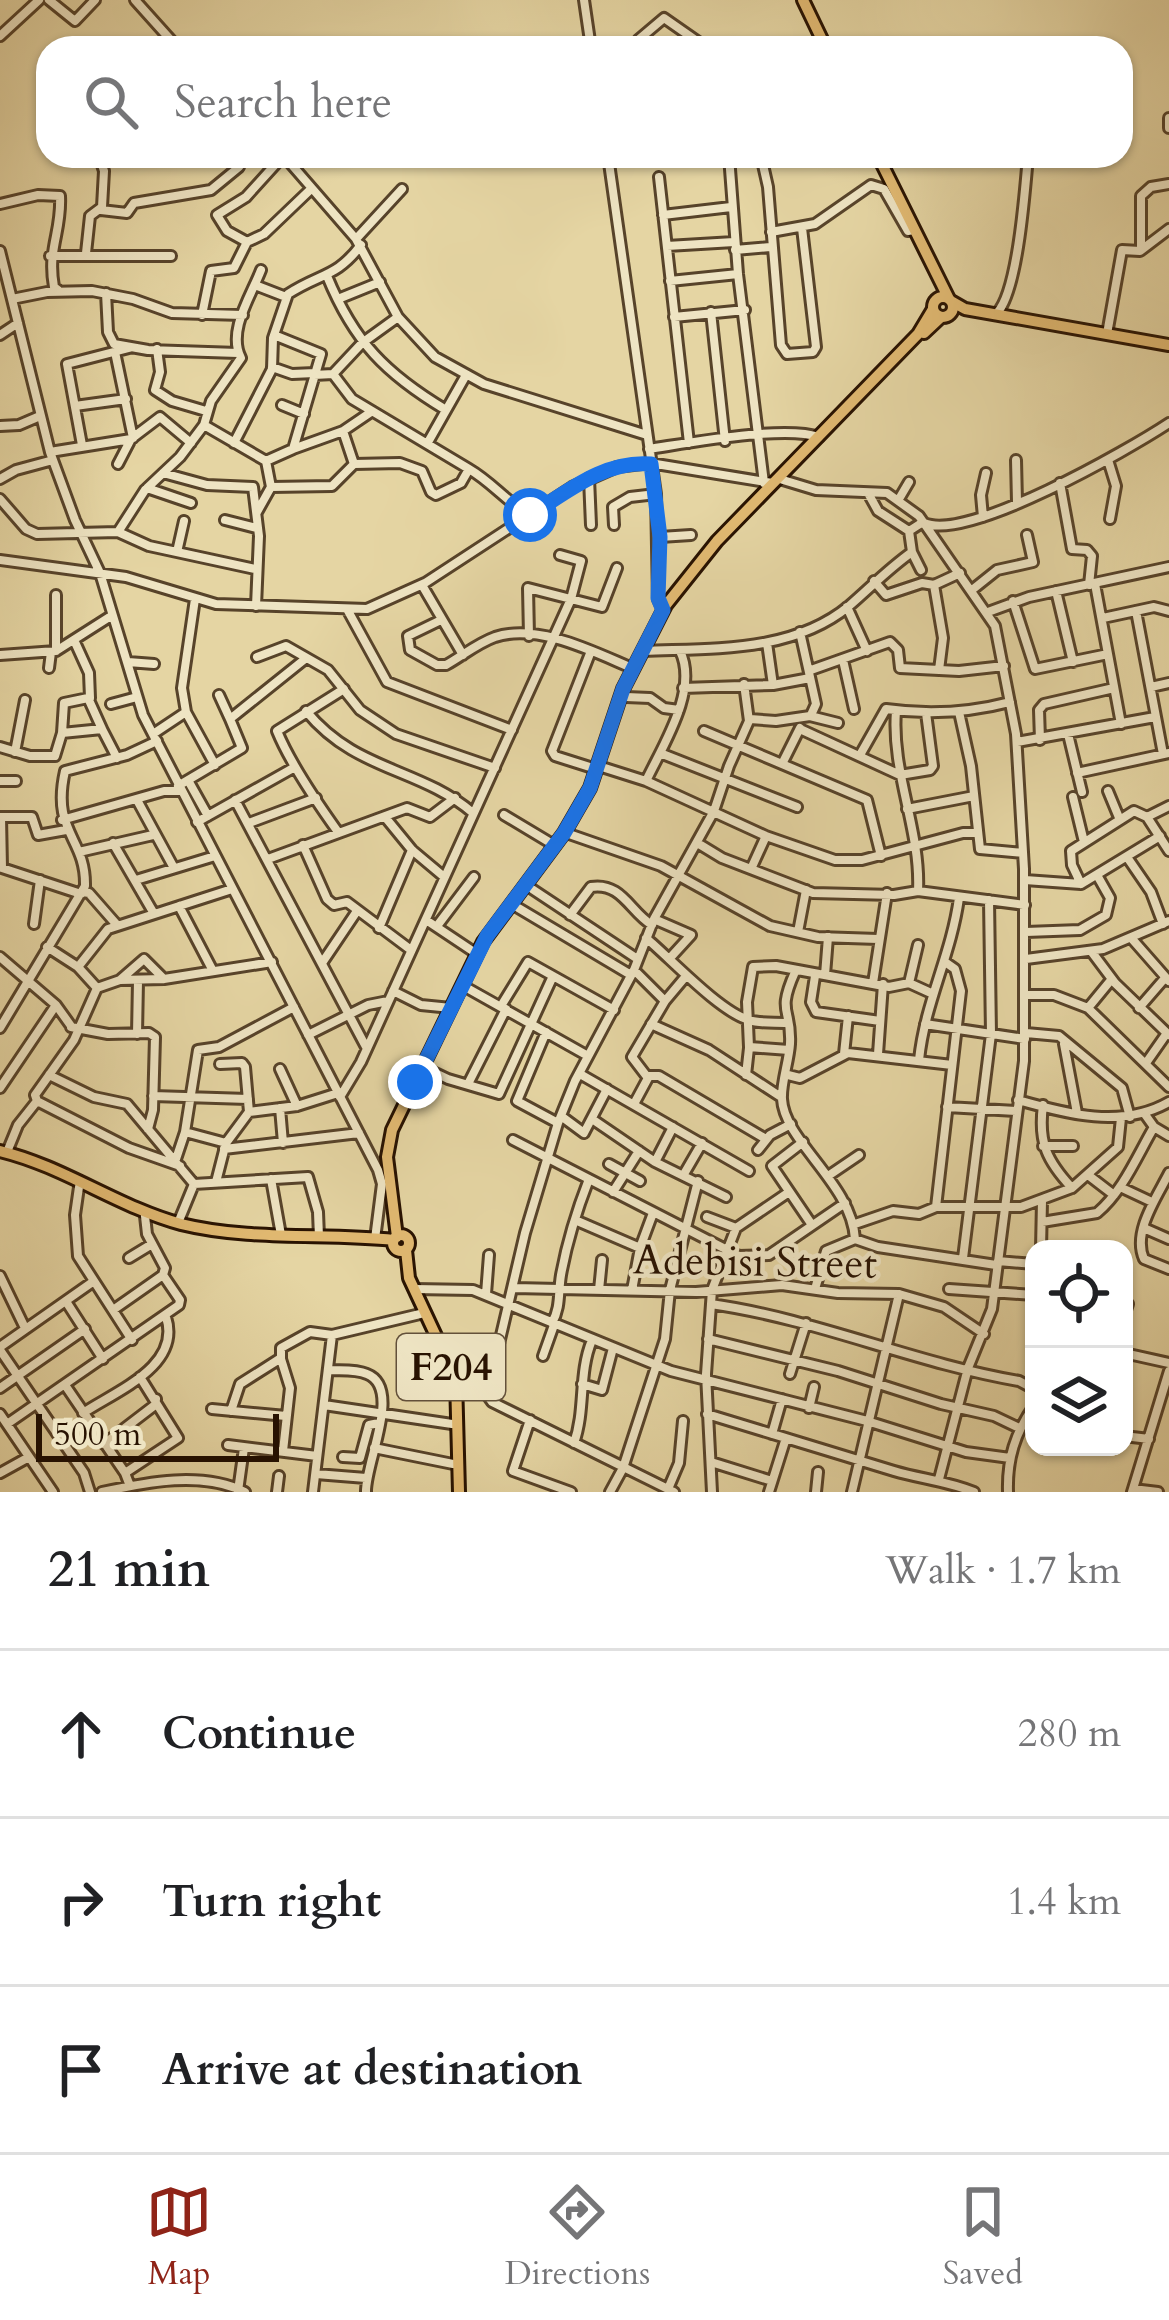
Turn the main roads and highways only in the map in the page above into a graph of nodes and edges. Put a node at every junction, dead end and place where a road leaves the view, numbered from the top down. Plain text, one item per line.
1 (803, 0) edge
2 (820, 36) edge
3 (884, 168) edge
4 (943, 307) junction
5 (1169, 345) edge
6 (774, 482) junction
7 (601, 769) junction
8 (2, 1153) edge
9 (394, 1240) junction
10 (415, 1294) junction
11 (457, 1385) junction
12 (457, 1492) edge

1 - 2 main road
3 - 4 main road
4 - 5 main road
4 - 6 main road, F204
4 - 6 main road, F204
6 - 7 main road, F204
6 - 7 main road, F204
7 - 9 main road, F204
7 - 9 main road, F204
8 - 9 main road
8 - 9 main road
9 - 10 main road, F204
10 - 11 main road, F204
10 - 11 main road, F204
11 - 12 main road, F204
11 - 12 main road, F204

